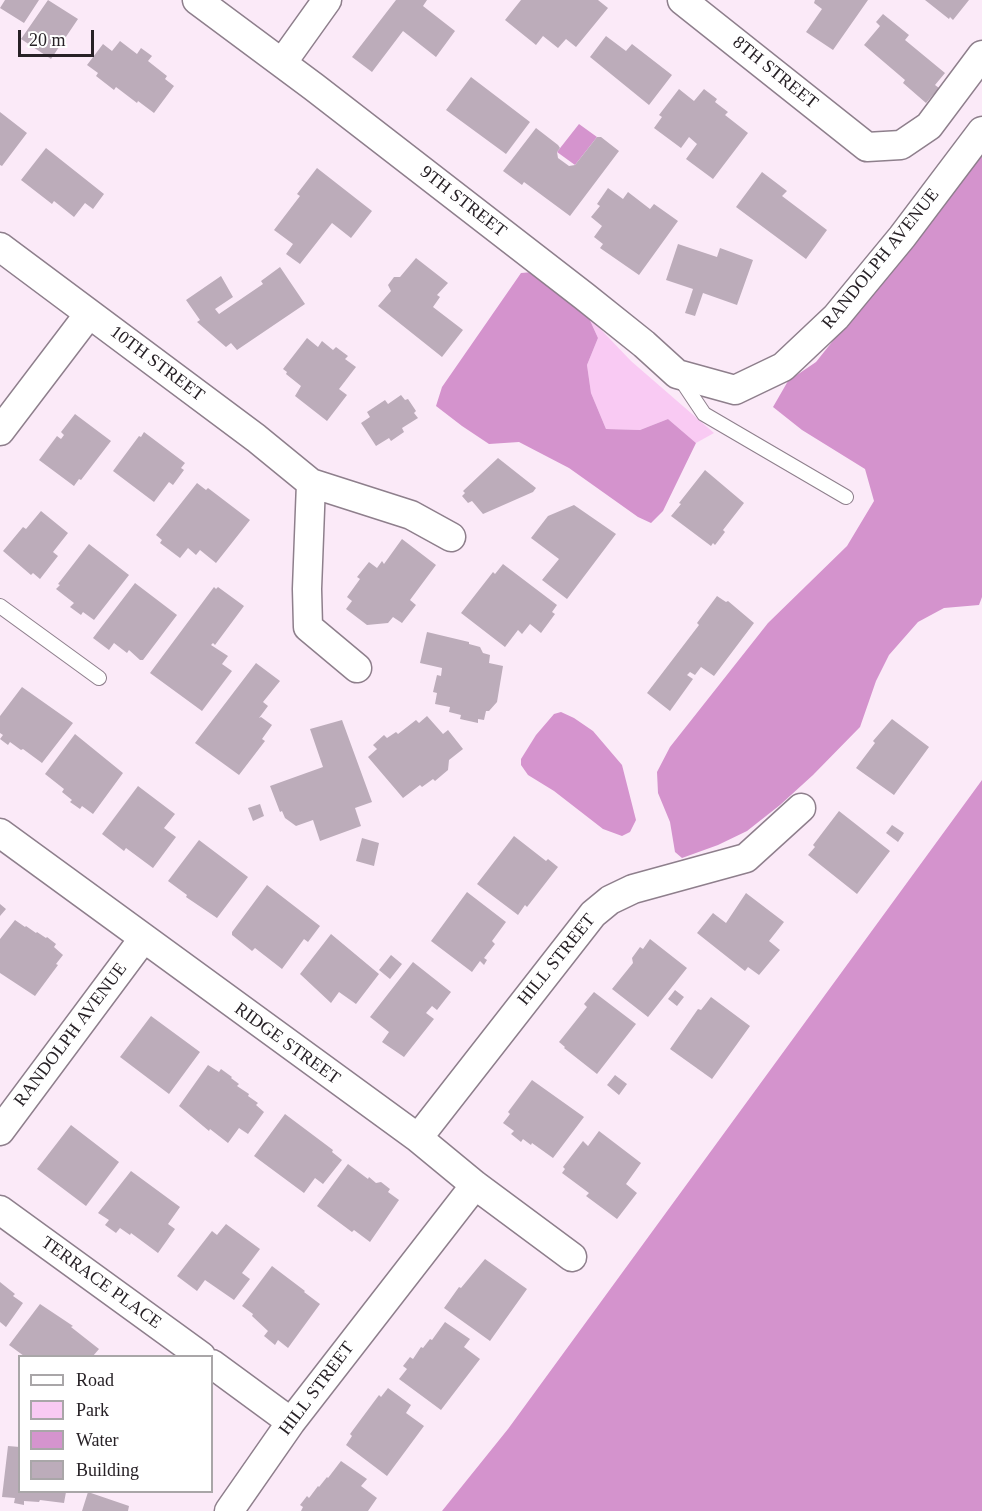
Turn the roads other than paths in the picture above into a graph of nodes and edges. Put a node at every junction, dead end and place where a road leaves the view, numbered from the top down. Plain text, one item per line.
1 (197, 0) edge
2 (327, 0) edge
3 (682, 0) edge
4 (982, 55) edge
5 (282, 63) junction
6 (982, 131) edge
7 (0, 248) edge
8 (89, 314) junction
9 (677, 374) junction
10 (735, 390) joint
11 (0, 431) edge
12 (311, 483) junction
13 (846, 496) dead end
14 (451, 537) dead end
15 (0, 606) edge
16 (357, 668) dead end
17 (99, 678) dead end
18 (801, 808) dead end
19 (0, 833) edge
20 (142, 939) junction
21 (0, 1131) edge
22 (418, 1138) junction
23 (475, 1185) junction
24 (0, 1210) edge
25 (572, 1257) dead end
26 (200, 1355) edge
27 (213, 1366) edge
28 (291, 1422) junction
29 (229, 1511) edge

1 - 5 street, 9TH STREET
2 - 5 street
3 - 4 street, 8TH STREET
5 - 9 street, 9TH STREET
6 - 10 street, RANDOLPH AVENUE
7 - 8 street, 10TH STREET
8 - 11 street
8 - 12 street, 10TH STREET
9 - 10 street, 9TH STREET
9 - 13 lane
12 - 14 street
12 - 16 street
15 - 17 lane
18 - 22 street, HILL STREET
19 - 20 street, RIDGE STREET
20 - 21 street, RANDOLPH AVENUE
20 - 22 street, RIDGE STREET
22 - 23 street, RIDGE STREET
23 - 25 street, RIDGE STREET
23 - 28 street, HILL STREET
24 - 26 street, TERRACE PLACE
27 - 28 street
28 - 29 street, HILL STREET

